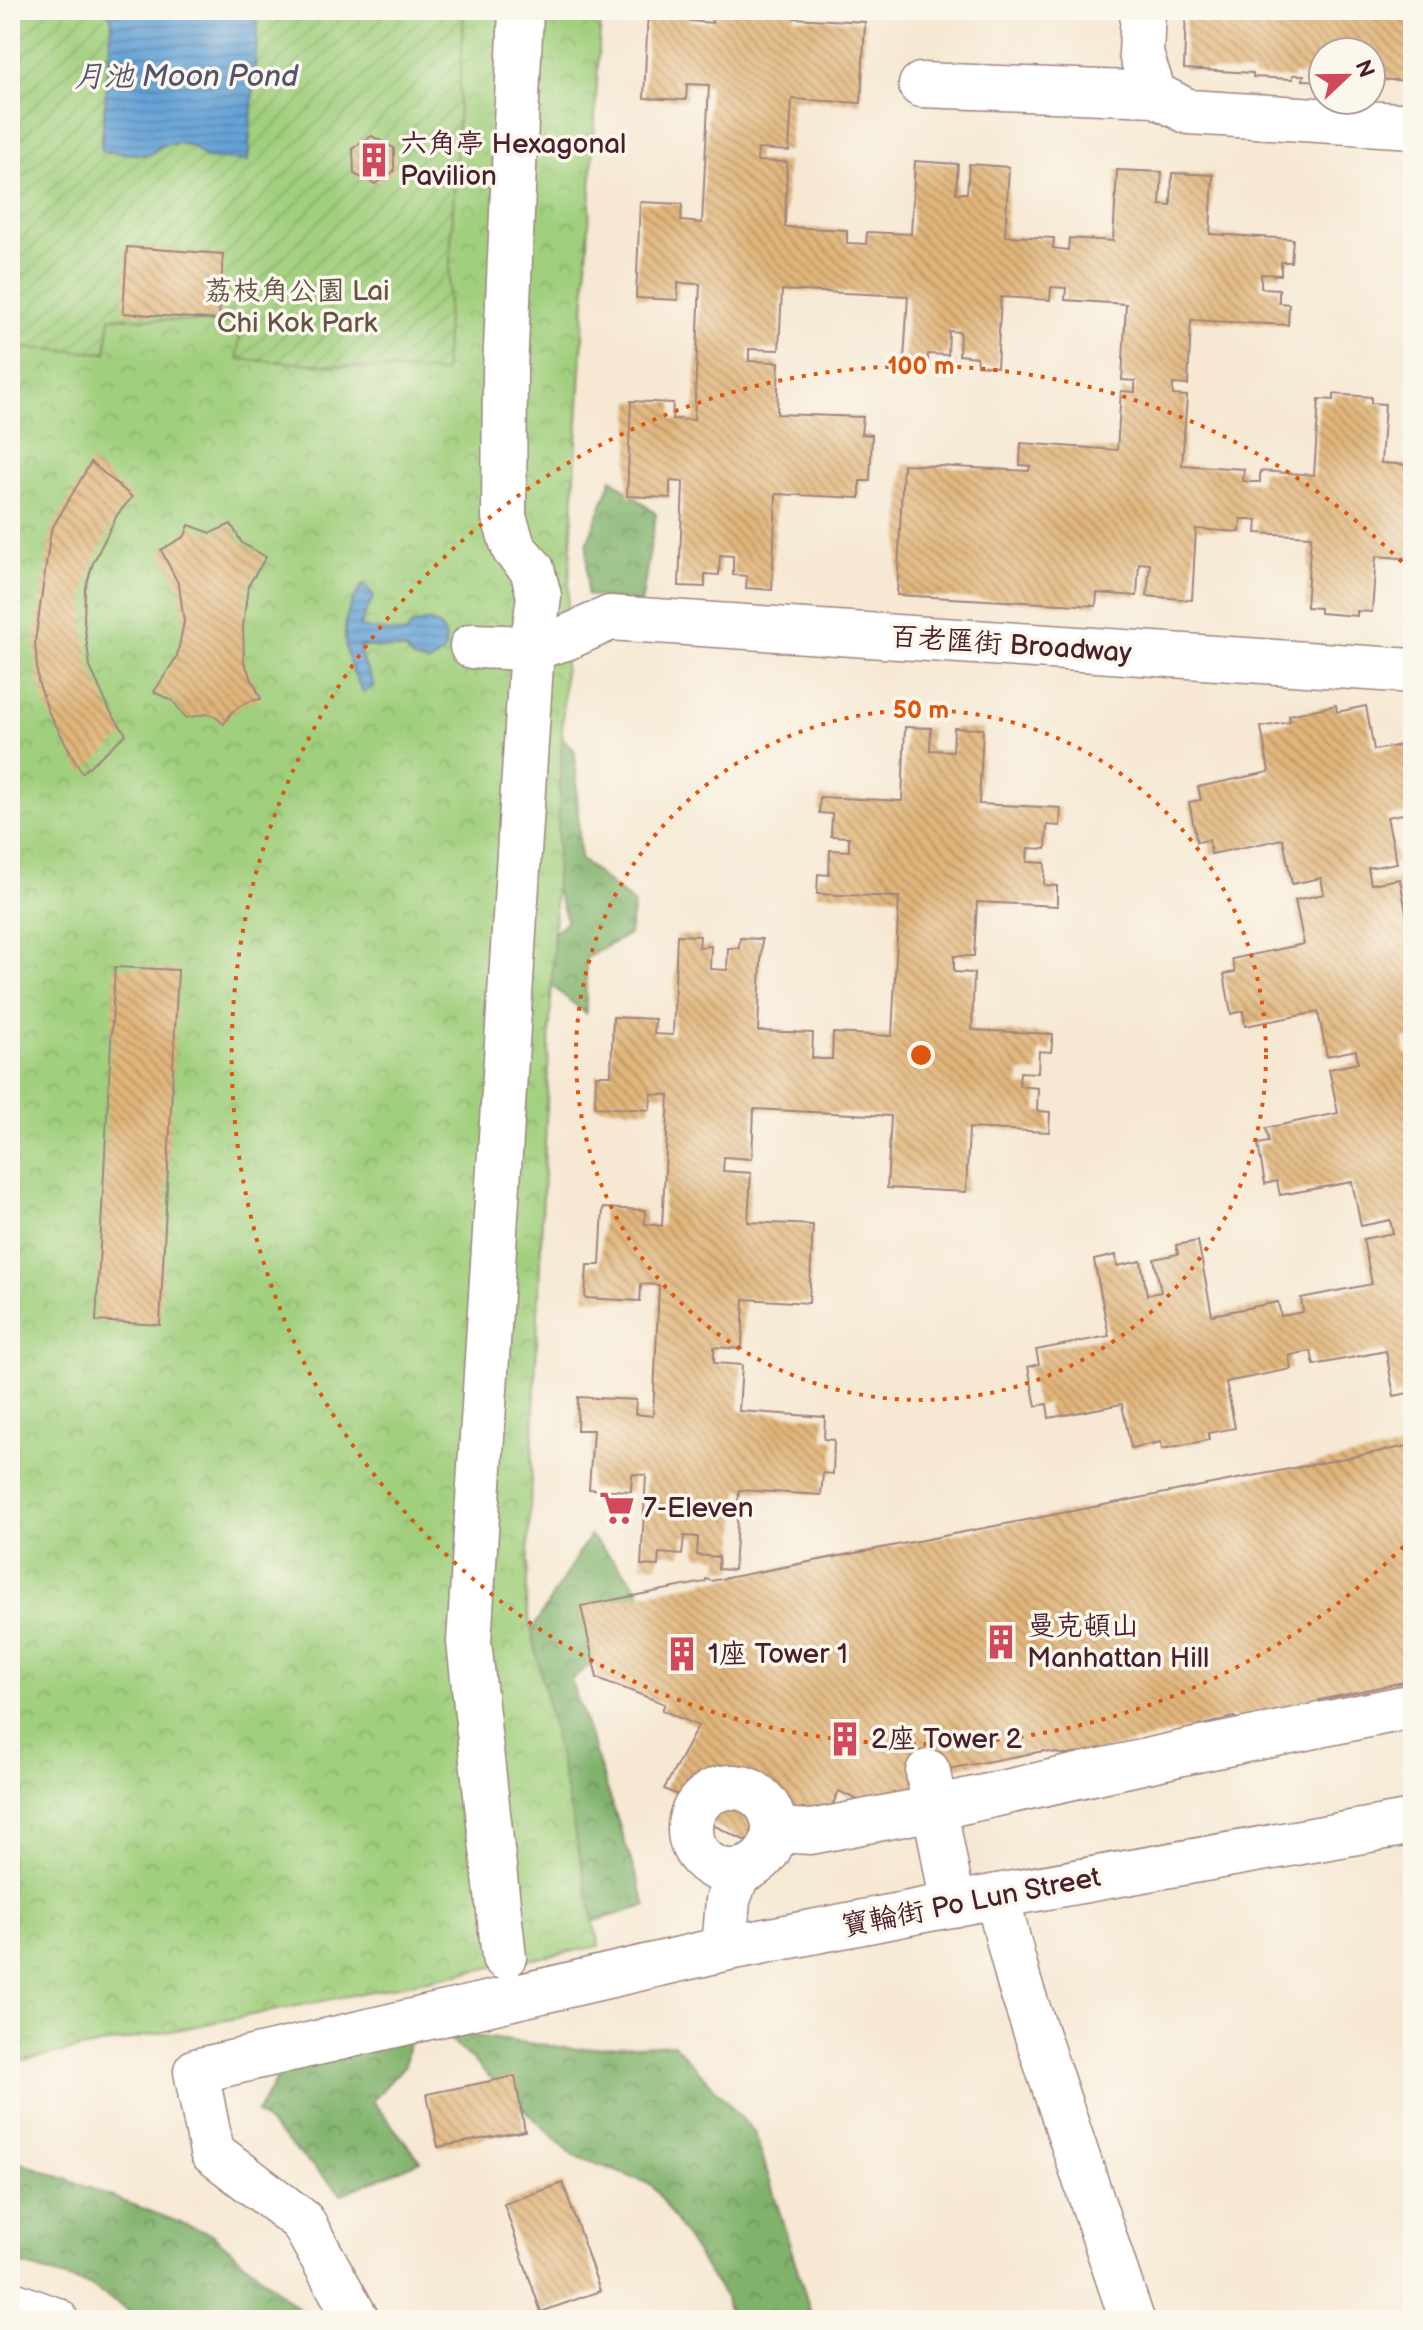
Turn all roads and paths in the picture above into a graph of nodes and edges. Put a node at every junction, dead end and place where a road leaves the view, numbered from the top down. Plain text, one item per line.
1 (521, 10) edge
2 (1143, 10) edge
3 (921, 85) dead end
4 (1154, 94) junction
5 (1413, 126) edge
6 (472, 646) dead end
7 (532, 648) junction
8 (1413, 671) edge
9 (1413, 1706) edge
10 (931, 1790) junction
11 (1413, 1822) edge
12 (775, 1830) junction
13 (738, 1872) junction
14 (997, 1896) junction
15 (953, 1905) junction
16 (724, 1949) junction
17 (504, 1957) dead end
18 (10, 2303) edge
19 (56, 2320) edge
20 (357, 2320) edge
21 (1132, 2320) edge

1 - 7 street
2 - 4 street
3 - 4 street
4 - 5 street
6 - 7 street
7 - 8 street, 百老匯街 Broadway
7 - 17 street
9 - 10 street
10 - 12 street
10 - 15 street
11 - 14 street, 寶輪街 Po Lun Street
12 - 13 street
12 - 13 street
13 - 16 street
14 - 15 street, 寶輪街 Po Lun Street
14 - 21 street
15 - 16 street, 寶輪街 Po Lun Street
16 - 20 street, 寶輪街 Po Lun Street
18 - 19 street

